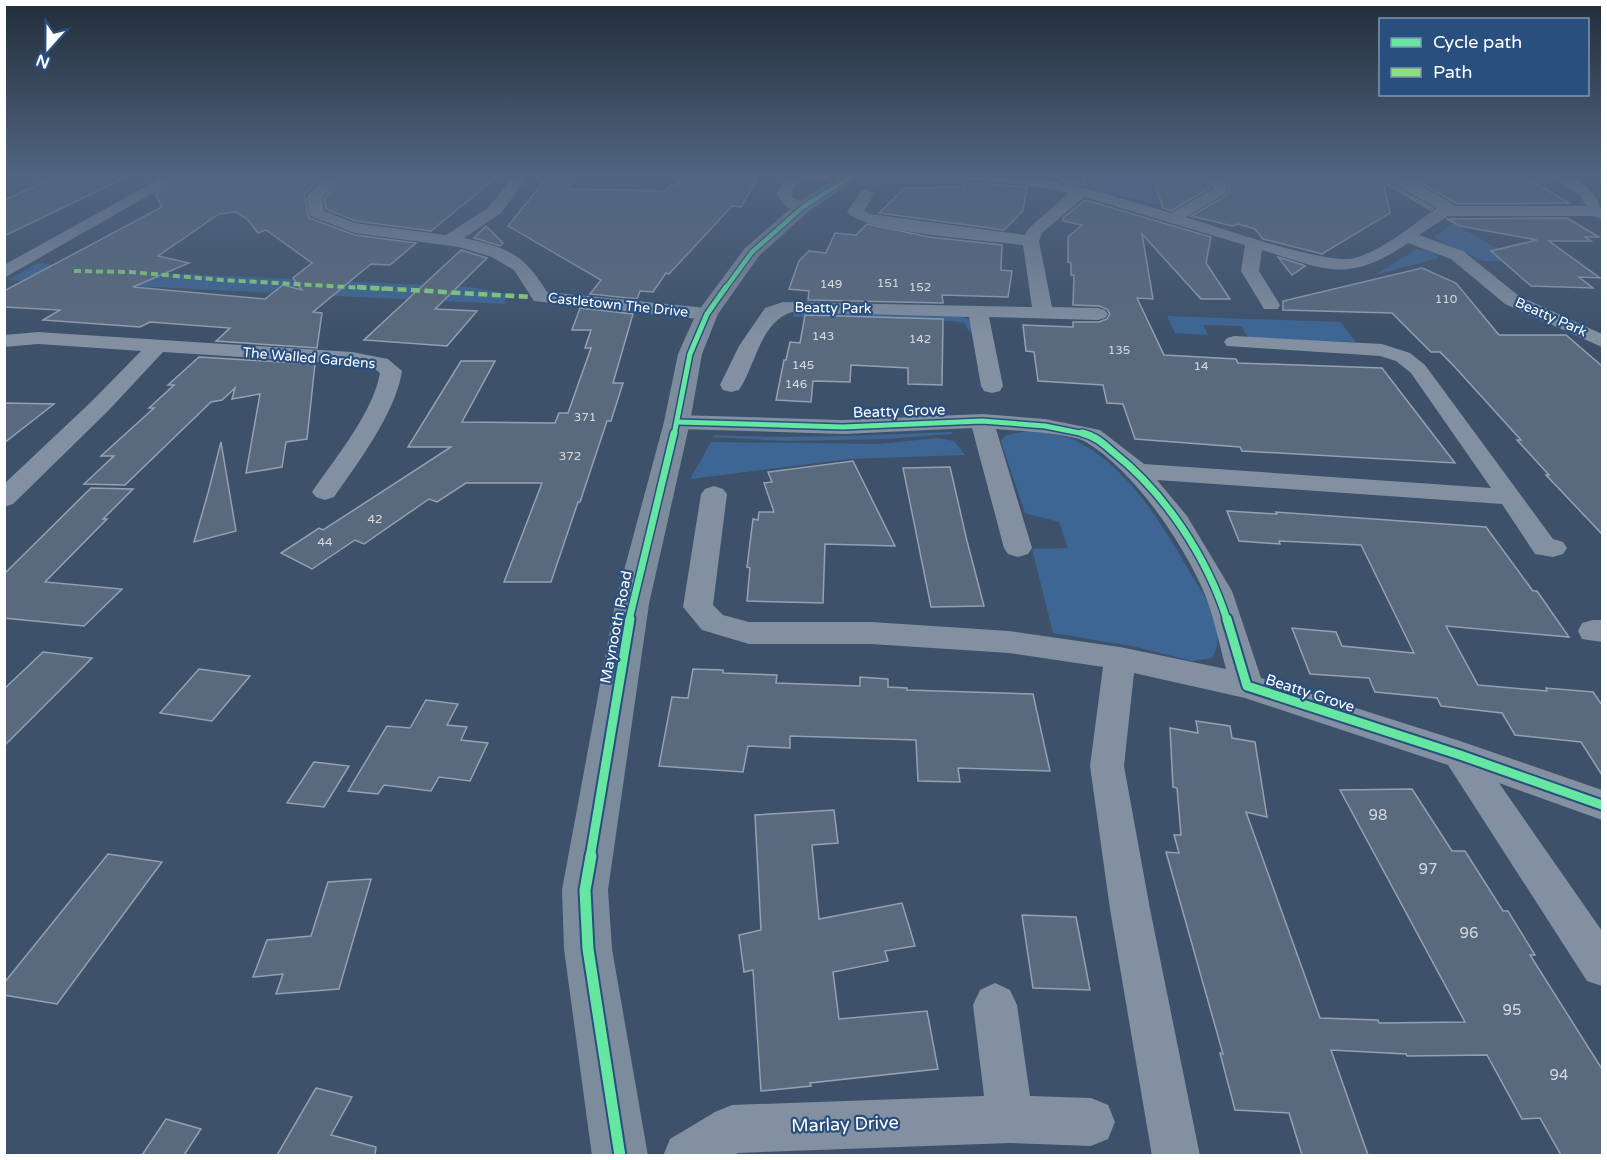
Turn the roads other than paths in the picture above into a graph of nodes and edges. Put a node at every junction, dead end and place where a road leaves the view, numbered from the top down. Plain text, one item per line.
1 (80, 228) edge
2 (356, 228) edge
3 (468, 228) edge
4 (772, 228) edge
5 (929, 228) edge
6 (1038, 228) edge
7 (1205, 228) edge
8 (1419, 228) edge
9 (1408, 237) junction
10 (450, 240) junction
11 (1031, 241) junction
12 (1254, 244) junction
13 (8, 271) edge
14 (1271, 305) dead end
15 (978, 311) junction
16 (1043, 313) junction
17 (707, 314) junction
18 (1098, 314) dead end
19 (4, 341) edge
20 (1602, 341) edge
21 (1234, 342) dead end
22 (156, 347) junction
23 (731, 385) dead end
24 (992, 387) dead end
25 (982, 421) junction
26 (677, 422) junction
27 (1137, 471) junction
28 (325, 492) dead end
29 (714, 494) dead end
30 (1510, 497) junction
31 (4, 499) edge
32 (1018, 548) dead end
33 (1553, 548) dead end
34 (1120, 658) junction
35 (1247, 686) junction
36 (1460, 755) junction
37 (1602, 805) edge
38 (1602, 966) edge
39 (995, 1005) dead end
40 (1010, 1119) junction
41 (1091, 1122) dead end
42 (620, 1155) edge
43 (687, 1155) edge
44 (1176, 1155) edge

1 - 13 street
2 - 10 street, Castletown The Drive
3 - 10 street
4 - 17 main road, Maynooth Road
5 - 11 street
6 - 11 street
7 - 12 street
8 - 9 street
9 - 12 street
9 - 20 street, Beatty Park
10 - 17 street, Castletown The Drive
11 - 16 street
12 - 14 street
15 - 16 street, Beatty Park
15 - 23 street, Beatty Park
15 - 24 street
16 - 18 street, Beatty Park
17 - 26 main road, Maynooth Road
19 - 22 street, The Walled Gardens
21 - 30 street
22 - 28 street, The Walled Gardens
22 - 31 street
25 - 26 street, Beatty Grove
25 - 27 street, Beatty Grove
25 - 32 street
26 - 42 main road, Maynooth Road
27 - 30 street
27 - 35 street, Beatty Grove
29 - 34 street, Beatty Grove
30 - 33 street
34 - 35 street, Beatty Grove
34 - 44 street
35 - 36 street, Beatty Grove
36 - 37 street, Beatty Grove
36 - 38 street
39 - 40 street
40 - 41 street, Marlay Drive
40 - 43 street, Marlay Drive

